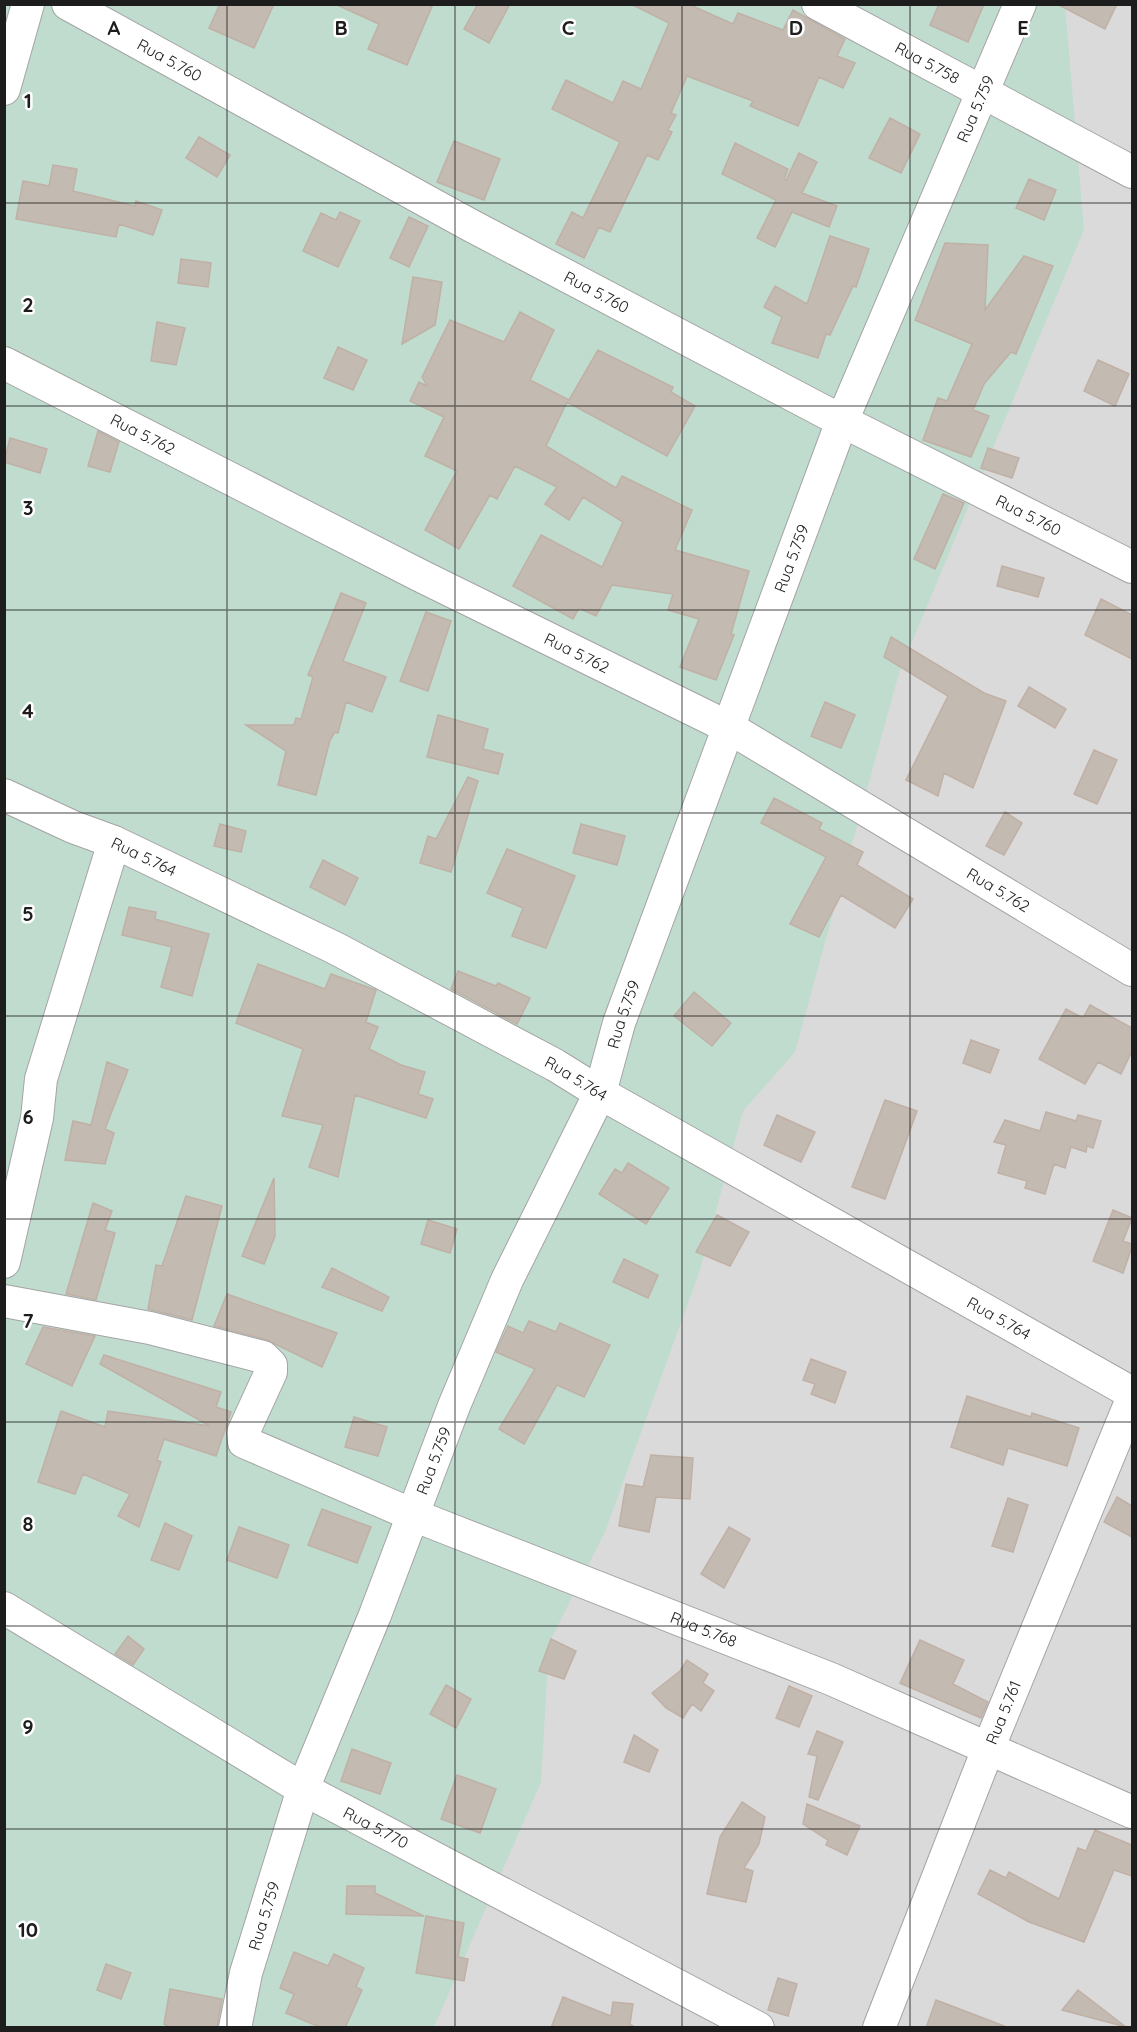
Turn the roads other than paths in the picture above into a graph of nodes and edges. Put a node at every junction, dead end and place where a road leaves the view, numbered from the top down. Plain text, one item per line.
1 (28, 4) edge
2 (68, 4) edge
3 (818, 4) edge
4 (1020, 4) edge
5 (4, 89) edge
6 (983, 94) junction
7 (1132, 172) edge
8 (4, 363) edge
9 (842, 421) junction
10 (1132, 567) edge
11 (728, 727) junction
12 (4, 795) edge
13 (114, 842) junction
14 (1132, 970) edge
15 (600, 1093) junction
16 (4, 1262) edge
17 (4, 1301) edge
18 (1132, 1394) edge
19 (1132, 1399) edge
20 (413, 1515) junction
21 (4, 1608) edge
22 (988, 1749) junction
23 (303, 1789) junction
24 (1132, 1812) edge
25 (235, 2028) edge
26 (758, 2028) edge
27 (879, 2028) edge

1 - 5 street
2 - 9 street, Rua 5.760
3 - 6 street, Rua 5.758
4 - 6 street, Rua 5.759
6 - 7 street, Rua 5.758
6 - 9 street, Rua 5.759
8 - 11 street, Rua 5.762
9 - 10 street, Rua 5.760
9 - 11 street, Rua 5.759
11 - 14 street, Rua 5.762
11 - 15 street, Rua 5.759
12 - 13 street, Rua 5.764
13 - 15 street, Rua 5.764
13 - 16 street
15 - 18 street, Rua 5.764
15 - 20 street, Rua 5.759
17 - 20 street, Rua 5.768
19 - 22 street, Rua 5.761
20 - 22 street, Rua 5.768
20 - 23 street, Rua 5.759
21 - 23 street, Rua 5.770
22 - 24 street, Rua 5.768
22 - 27 street, Rua 5.761
23 - 25 street, Rua 5.759
23 - 26 street, Rua 5.770

